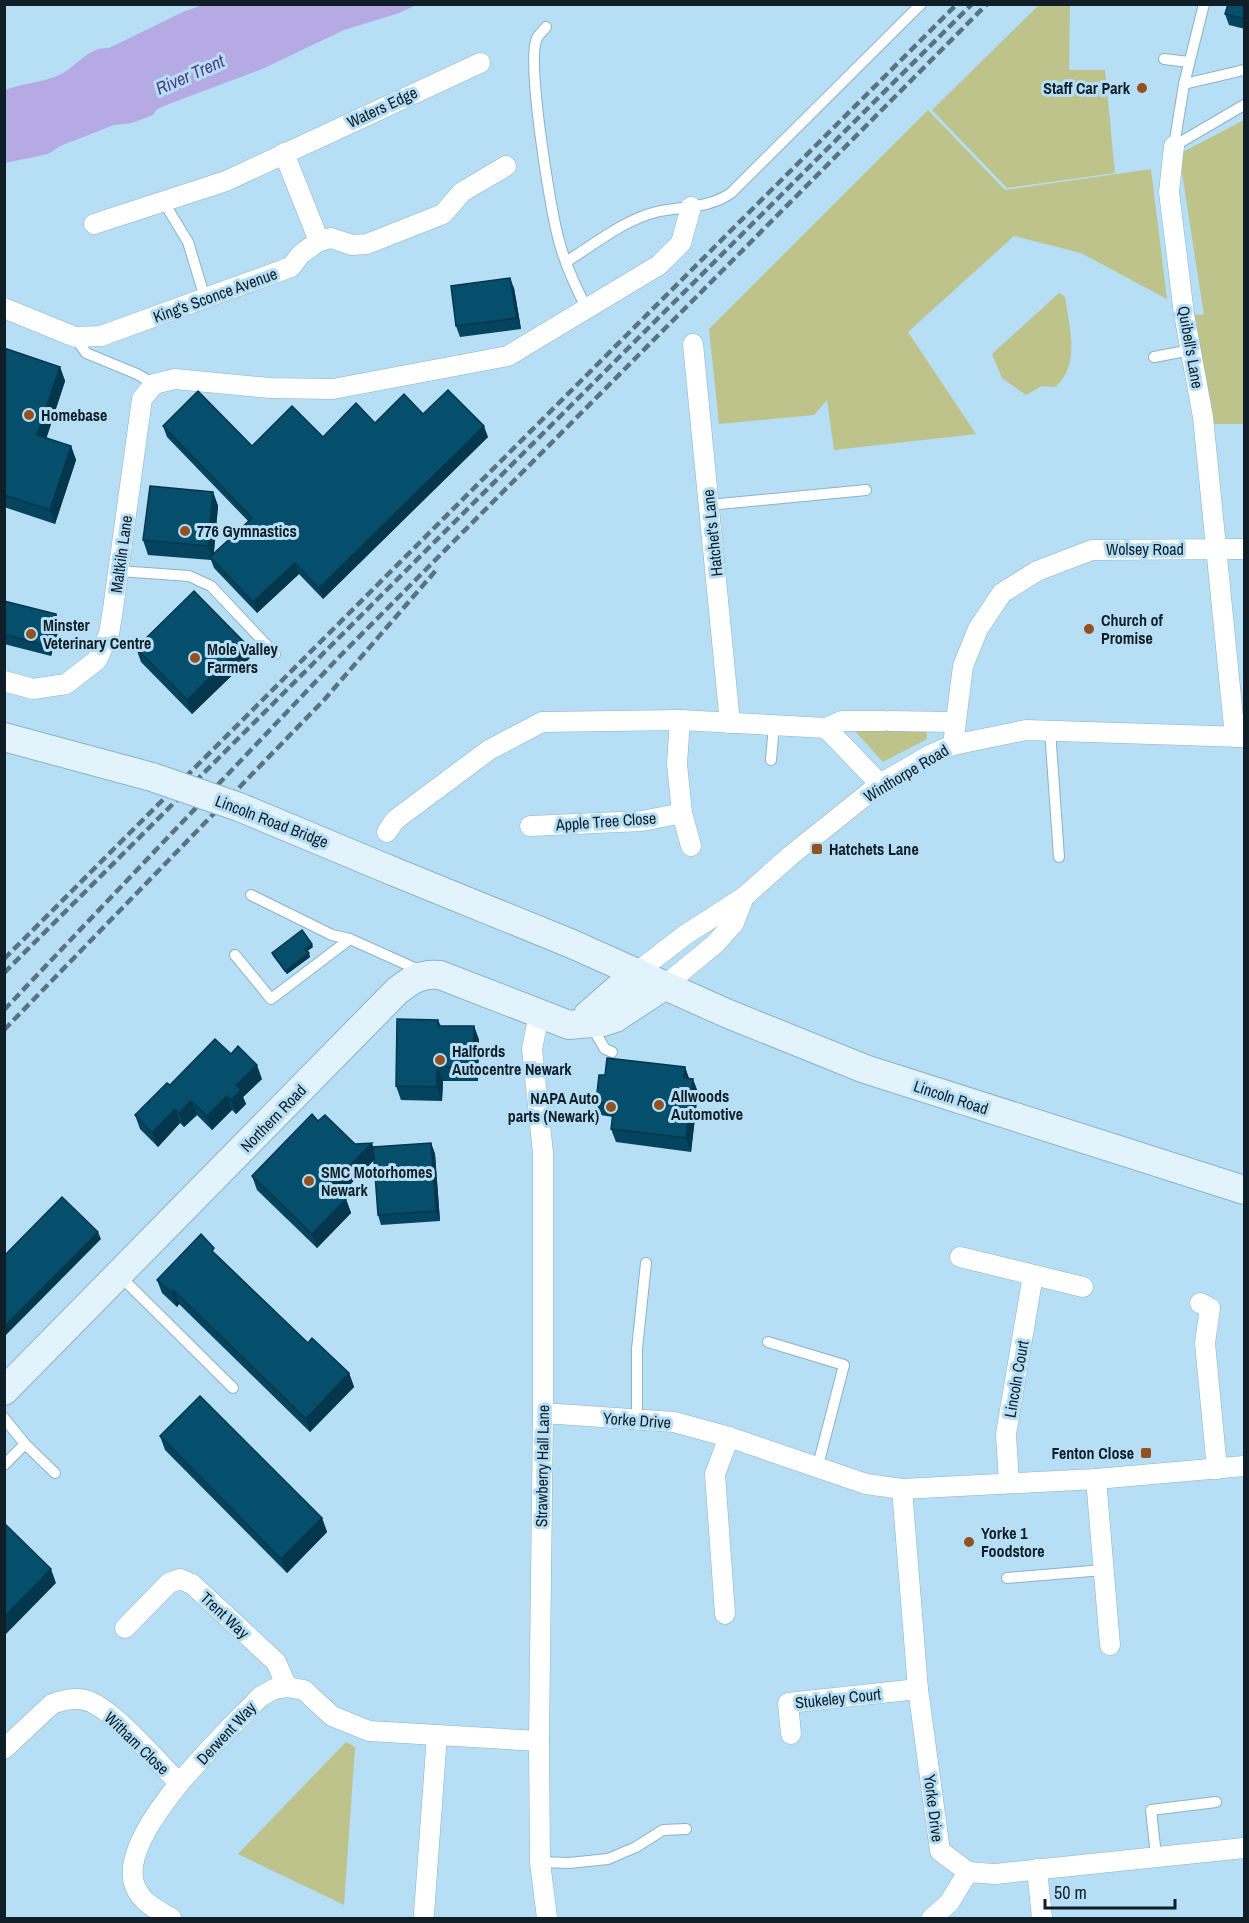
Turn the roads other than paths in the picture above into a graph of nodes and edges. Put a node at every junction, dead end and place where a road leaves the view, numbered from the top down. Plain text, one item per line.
1 (921, 4) edge
2 (1204, 4) edge
3 (546, 27) dead end
4 (1164, 59) dead end
5 (1189, 62) junction
6 (480, 63) dead end
7 (1245, 70) edge
8 (1184, 84) junction
9 (1245, 105) edge
10 (1174, 146) junction
11 (284, 153) junction
12 (506, 166) dead end
13 (163, 201) junction
14 (691, 207) junction
15 (94, 224) dead end
16 (319, 241) junction
17 (566, 262) junction
18 (206, 298) junction
19 (4, 308) edge
20 (587, 309) junction
21 (75, 336) junction
22 (693, 344) dead end
23 (1191, 350) junction
24 (1154, 357) dead end
25 (154, 384) junction
26 (866, 490) dead end
27 (709, 505) junction
28 (1215, 549) junction
29 (1245, 549) edge
30 (119, 571) junction
31 (275, 654) dead end
32 (4, 681) edge
33 (680, 720) junction
34 (954, 722) junction
35 (730, 723) junction
36 (774, 724) junction
37 (826, 728) junction
38 (1050, 730) junction
39 (4, 737) edge
40 (1240, 737) edge
41 (952, 745) junction
42 (771, 760) dead end
43 (880, 784) junction
44 (682, 813) junction
45 (530, 826) dead end
46 (387, 832) dead end
47 (691, 846) dead end
48 (1059, 857) dead end
49 (251, 895) dead end
50 (744, 897) junction
51 (350, 939) junction
52 (236, 955) dead end
53 (637, 972) junction
54 (427, 974) junction
55 (664, 986) junction
56 (539, 1015) junction
57 (588, 1022) junction
58 (612, 1052) dead end
59 (1245, 1190) edge
60 (960, 1257) dead end
61 (646, 1263) dead end
62 (118, 1275) junction
63 (1033, 1275) junction
64 (1083, 1287) dead end
65 (1200, 1303) dead end
66 (768, 1342) dead end
67 (233, 1388) dead end
68 (4, 1391) edge
69 (543, 1413) junction
70 (4, 1418) edge
71 (637, 1419) junction
72 (729, 1437) junction
73 (25, 1444) junction
74 (4, 1465) edge
75 (1245, 1466) edge
76 (817, 1469) junction
77 (1217, 1469) junction
78 (55, 1473) dead end
79 (1096, 1479) junction
80 (1009, 1483) junction
81 (902, 1489) junction
82 (1103, 1570) junction
83 (1007, 1578) dead end
84 (725, 1614) dead end
85 (125, 1628) dead end
86 (1110, 1645) dead end
87 (287, 1687) junction
88 (918, 1689) junction
89 (791, 1734) dead end
90 (437, 1735) junction
91 (539, 1740) junction
92 (4, 1749) edge
93 (179, 1783) junction
94 (1216, 1802) dead end
95 (686, 1829) dead end
96 (1245, 1848) edge
97 (1156, 1856) junction
98 (540, 1862) junction
99 (1037, 1869) junction
100 (968, 1872) junction
101 (424, 1914) dead end
102 (171, 1918) edge
103 (547, 1918) edge
104 (932, 1918) edge
105 (1042, 1918) edge

1 - 14 lane
2 - 5 lane
3 - 17 lane
4 - 5 lane
5 - 8 lane
6 - 11 street, Waters Edge
7 - 8 lane
8 - 10 lane
9 - 10 lane
10 - 23 street, Quibell's Lane
11 - 13 street, Waters Edge
11 - 16 street
12 - 16 street
13 - 15 street, Waters Edge
13 - 18 lane
14 - 17 lane
14 - 20 street
16 - 18 street, King's Sconce Avenue
17 - 20 lane
18 - 21 street, King's Sconce Avenue
19 - 21 street, King's Sconce Avenue
20 - 25 street
21 - 25 lane
22 - 27 street, Hatchet's Lane
23 - 24 lane
23 - 28 street, Quibell's Lane
25 - 30 street, Maltkiln Lane
26 - 27 lane
27 - 35 street, Hatchet's Lane
28 - 29 street, Wolsey Road
28 - 34 street, Wolsey Road
28 - 40 street, Quibell's Lane
30 - 31 lane
30 - 32 street, Maltkiln Lane
33 - 35 street
33 - 44 street
33 - 46 street
34 - 37 street
34 - 41 street, Wolsey Road
35 - 36 street
36 - 37 street
36 - 42 lane
37 - 43 street
38 - 40 street, Winthorpe Road
38 - 41 street, Winthorpe Road
38 - 48 lane
39 - 53 main road, Lincoln Road Bridge, bridge
41 - 43 street, Winthorpe Road
43 - 50 street, Winthorpe Road
44 - 45 street, Apple Tree Close
44 - 47 street
49 - 51 lane
50 - 53 street, Winthorpe Road
50 - 55 street, Winthorpe Road
51 - 52 lane
51 - 54 lane
53 - 55 main road, Lincoln Road
53 - 57 main road
54 - 56 main road
54 - 62 main road, Northern Road
55 - 57 main road
55 - 59 main road, Lincoln Road
56 - 57 main road
56 - 69 street, Strawberry Hall Lane
57 - 58 lane
60 - 63 street
61 - 71 lane
62 - 67 lane
62 - 68 main road, Northern Road
63 - 64 street
63 - 80 street, Lincoln Court
65 - 77 street
66 - 76 lane
69 - 71 street, Yorke Drive
69 - 91 street, Strawberry Hall Lane
70 - 73 lane
71 - 72 street, Yorke Drive
72 - 76 street, Yorke Drive
72 - 84 street
73 - 74 lane
73 - 78 lane
75 - 77 street, Yorke Drive
76 - 81 street, Yorke Drive
77 - 79 street, Yorke Drive
79 - 80 street, Yorke Drive
79 - 82 street
80 - 81 street, Yorke Drive
81 - 88 street, Yorke Drive
82 - 83 lane
82 - 86 street
85 - 87 street, Trent Way
87 - 90 street
87 - 93 street, Derwent Way
88 - 89 street, Stukeley Court
88 - 100 street, Yorke Drive
90 - 91 street
90 - 101 street
91 - 98 street, Strawberry Hall Lane
92 - 93 street, Witham Close
93 - 102 street, Derwent Way
94 - 97 lane
95 - 98 lane
96 - 97 street
97 - 99 street
98 - 103 street, Strawberry Hall Lane
99 - 100 street
99 - 105 street
100 - 104 street

